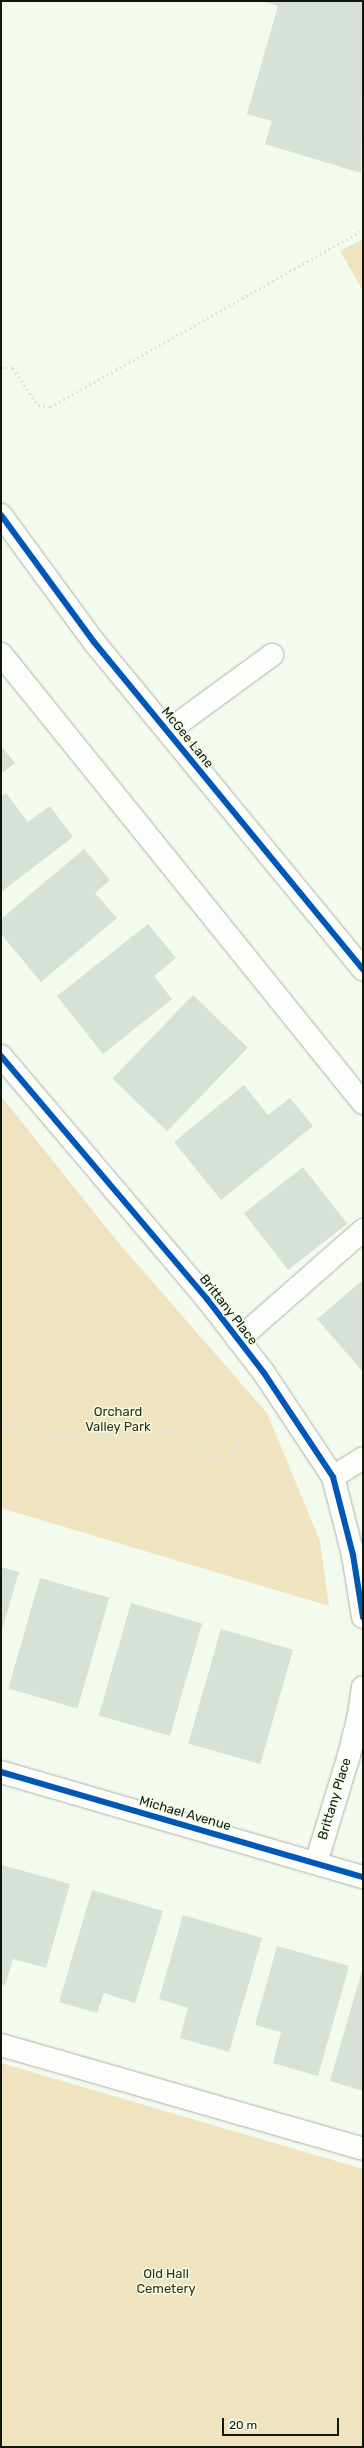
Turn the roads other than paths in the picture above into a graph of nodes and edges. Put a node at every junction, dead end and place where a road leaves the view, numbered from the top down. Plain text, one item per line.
1 (1, 515) edge
2 (1, 654) edge
3 (272, 655) dead end
4 (168, 731) junction
5 (363, 970) edge
6 (1, 1056) edge
7 (363, 1103) edge
8 (363, 1230) edge
9 (238, 1340) junction
10 (363, 1458) edge
11 (333, 1477) junction
12 (363, 1617) edge
13 (363, 1687) edge
14 (1, 1772) edge
15 (316, 1863) junction
16 (363, 1877) edge
17 (1, 2045) edge
18 (363, 2149) edge

1 - 4 street, McGee Lane
2 - 7 street
3 - 4 street
4 - 5 street, McGee Lane
6 - 9 street, Brittany Place
8 - 9 street
9 - 11 street, Brittany Place
10 - 11 street
11 - 12 street, Brittany Place
13 - 15 street, Brittany Place
14 - 15 street, Michael Avenue
15 - 16 street, Michael Avenue
17 - 18 street

